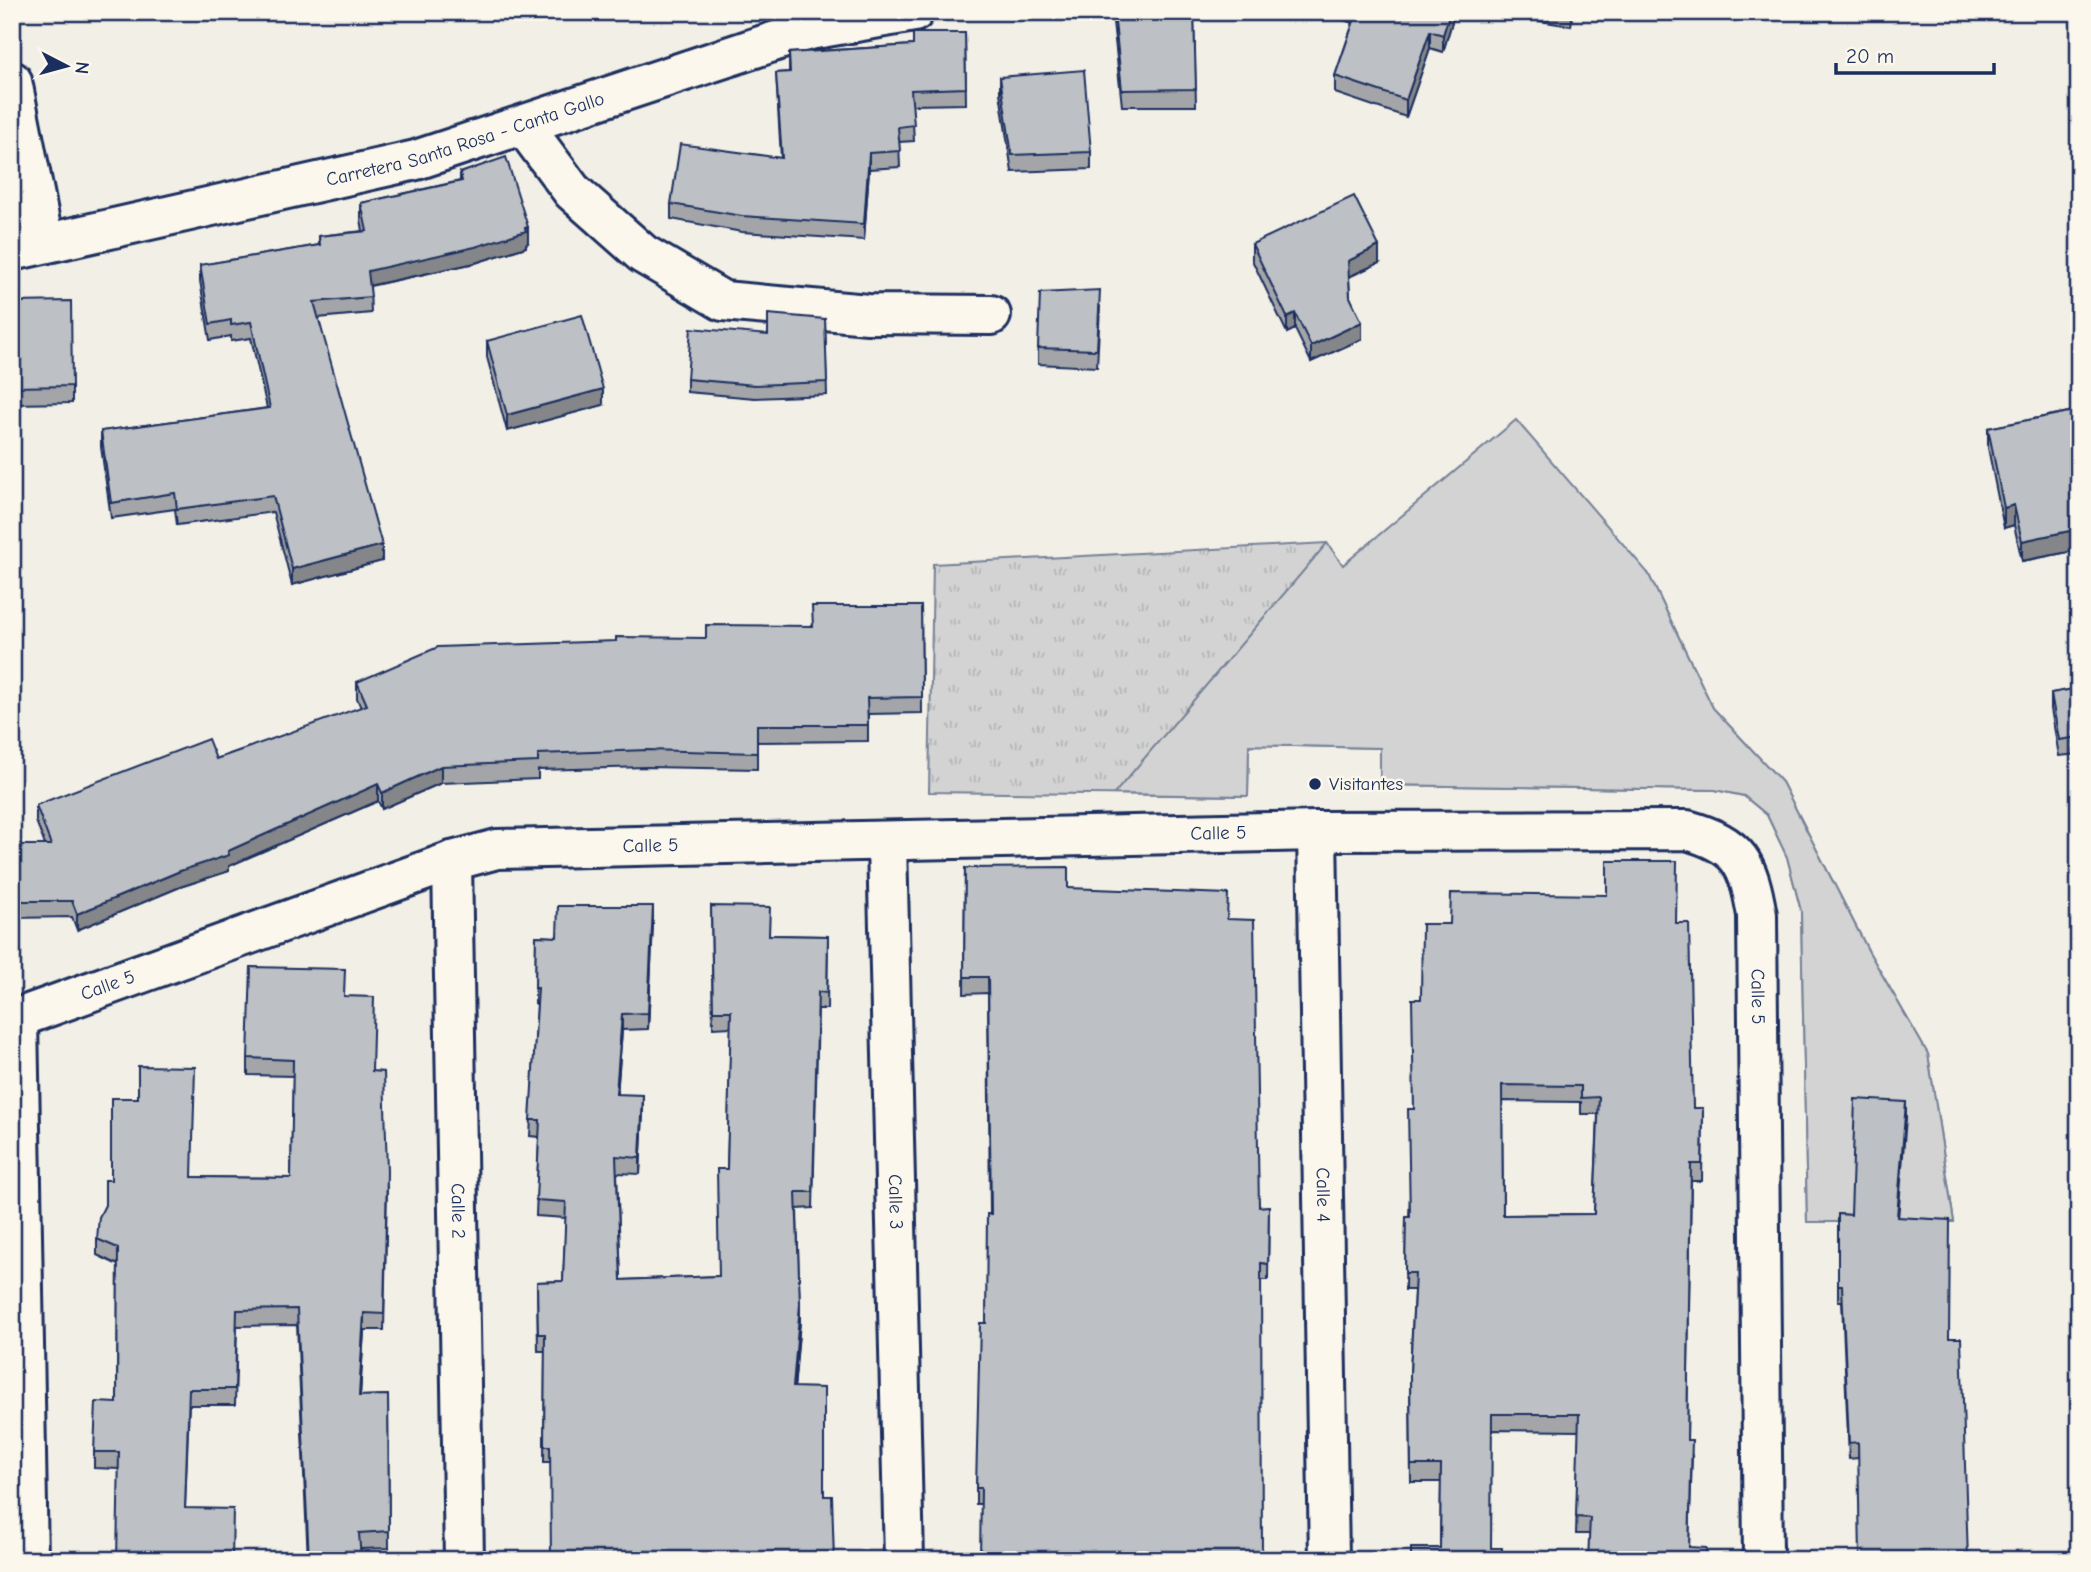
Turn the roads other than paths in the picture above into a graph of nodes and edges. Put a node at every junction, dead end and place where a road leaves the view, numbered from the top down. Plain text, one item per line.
1 (914, 12) edge
2 (12, 81) edge
3 (523, 125) junction
4 (28, 247) edge
5 (991, 315) dead end
6 (1317, 831) junction
7 (887, 843) junction
8 (452, 861) junction
9 (15, 1020) edge
10 (28, 1560) edge
11 (464, 1560) edge
12 (904, 1560) edge
13 (1329, 1560) edge
14 (1763, 1560) edge

1 - 3 street, Carretera Santa Rosa - Canta Gallo
2 - 4 street
3 - 4 street, Carretera Santa Rosa - Canta Gallo
3 - 5 street
6 - 7 street, Calle 5
6 - 13 street, Calle 4
6 - 14 street, Calle 5
7 - 8 street, Calle 5
7 - 12 street, Calle 3
8 - 9 street, Calle 5
8 - 11 street, Calle 2
9 - 10 street

